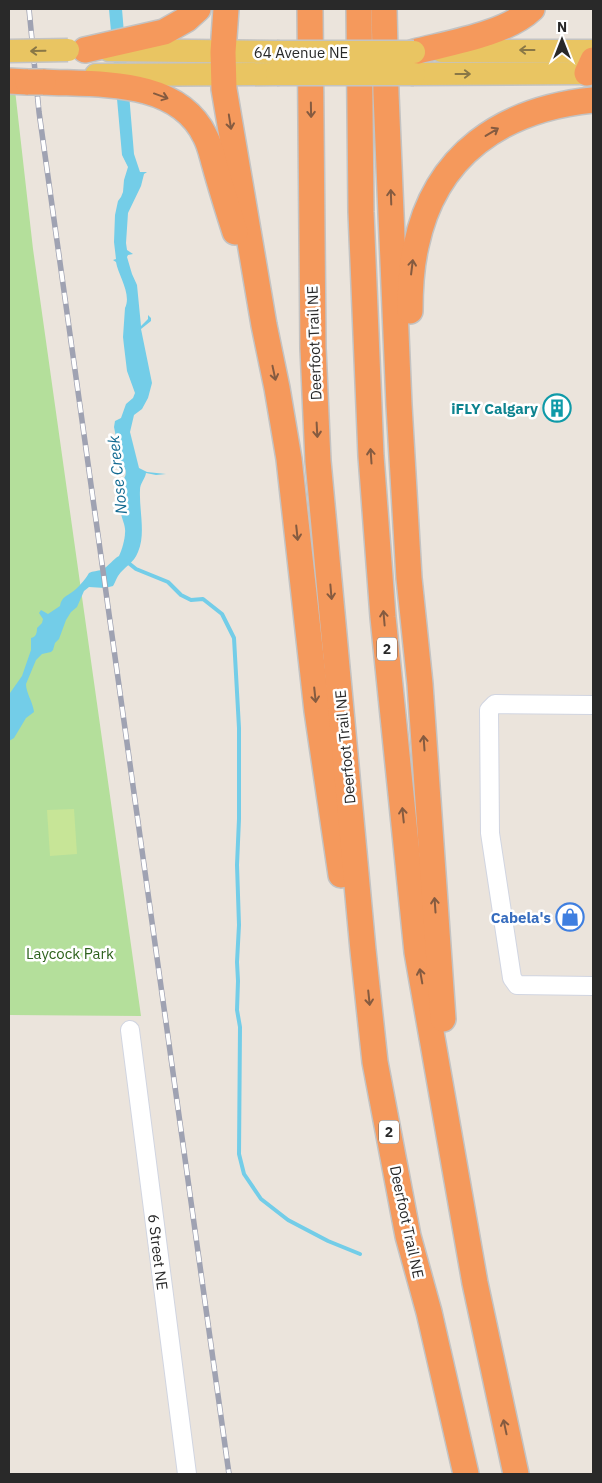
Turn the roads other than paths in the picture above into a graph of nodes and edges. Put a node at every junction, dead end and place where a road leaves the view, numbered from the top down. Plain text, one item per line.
1 (198, 9) edge
2 (226, 9) edge
3 (310, 9) edge
4 (359, 9) edge
5 (384, 9) edge
6 (532, 9) edge
7 (77, 50) junction
8 (9, 51) edge
9 (223, 63) junction
10 (414, 63) junction
11 (592, 64) edge
12 (24, 78) edge
13 (593, 100) edge
14 (264, 325) junction
15 (409, 578) junction
16 (593, 705) edge
17 (363, 950) junction
18 (593, 986) edge
19 (130, 1030) dead end
20 (475, 1283) junction
21 (429, 1312) junction
22 (187, 1474) edge
23 (456, 1474) edge
24 (466, 1474) edge
25 (516, 1474) edge

1 - 7 highway
2 - 9 highway
3 -> 17 highway, Deerfoot Trail NE / 2
20 -> 4 highway, 2
15 -> 5 highway
6 - 10 highway
7 -> 8 main road, 64 Avenue NE, bridge
7 - 9 main road, 64 Avenue NE
9 - 10 main road, 64 Avenue NE, bridge
9 - 10 main road, 64 Avenue NE, bridge
9 - 12 main road, 64 Avenue NE
9 -> 14 highway
10 - 11 main road, 64 Avenue NE
12 -> 14 highway
15 -> 13 highway
14 -> 17 highway
20 -> 15 highway
16 - 18 street
17 -> 21 highway, Deerfoot Trail NE / 2
19 - 22 street, 6 Street NE
25 -> 20 highway, 2
21 - 23 highway
21 - 24 highway, Deerfoot Trail NE / 2

